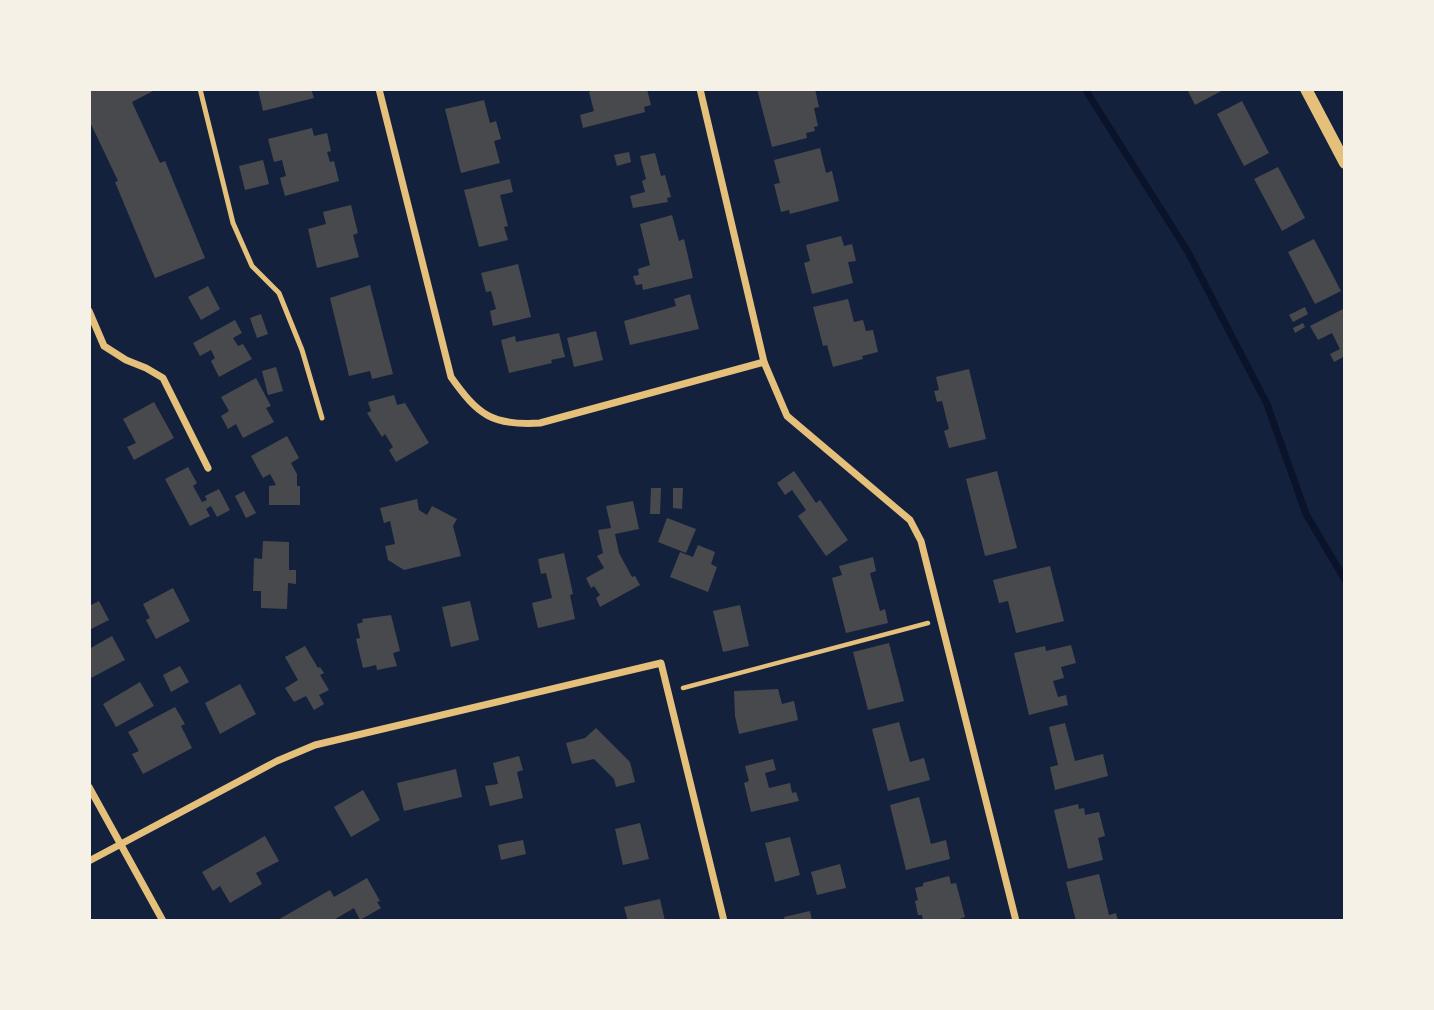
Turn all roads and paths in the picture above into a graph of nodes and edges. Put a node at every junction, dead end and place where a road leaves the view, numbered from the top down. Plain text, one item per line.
1 (200, 89) edge
2 (379, 89) edge
3 (699, 89) edge
4 (1306, 89) edge
5 (1345, 163) edge
6 (89, 311) edge
7 (764, 362) junction
8 (322, 418) dead end
9 (208, 468) dead end
10 (941, 620) junction
11 (668, 691) junction
12 (89, 787) edge
13 (121, 843) junction
14 (89, 861) edge
15 (163, 921) edge
16 (724, 921) edge
17 (1016, 921) edge

1 - 8 lane
2 - 7 street
3 - 7 street
4 - 5 street
6 - 9 street
7 - 10 street
10 - 11 path
10 - 17 street
11 - 13 street
11 - 16 street
12 - 13 street
13 - 14 street
13 - 15 street

